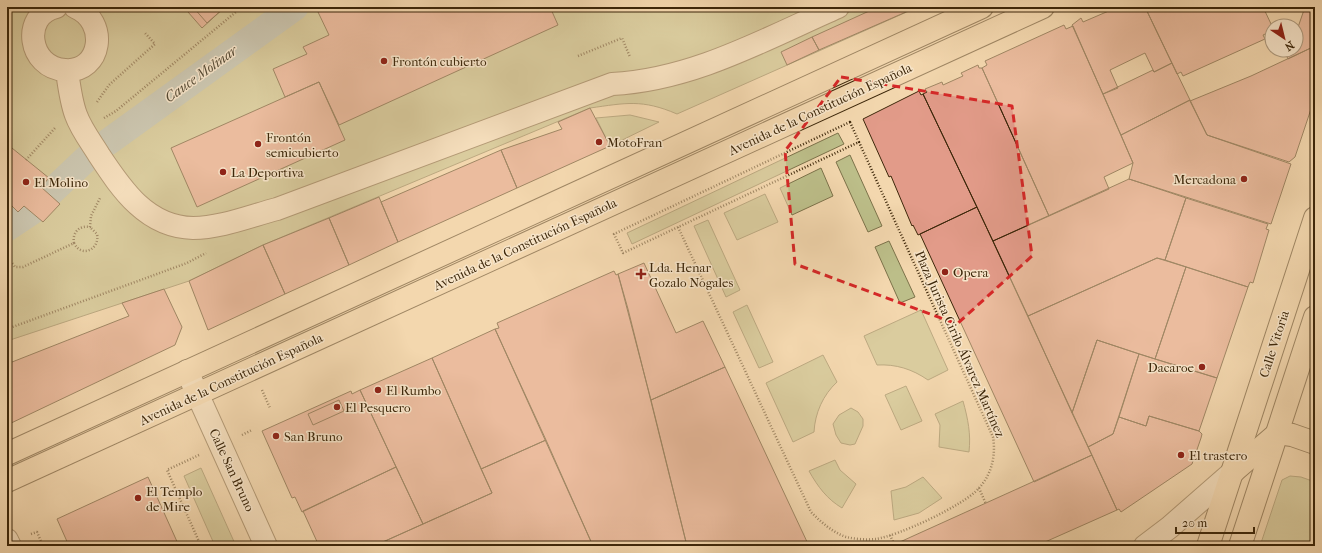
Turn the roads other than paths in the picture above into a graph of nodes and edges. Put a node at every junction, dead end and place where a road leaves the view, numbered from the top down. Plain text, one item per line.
1 (56, 7) edge
2 (75, 7) edge
3 (838, 7) edge
4 (982, 7) edge
5 (1043, 7) edge
6 (67, 70) junction
7 (1315, 218) edge
8 (1315, 318) edge
9 (187, 372) junction
10 (197, 395) junction
11 (1278, 433) junction
12 (1315, 443) edge
13 (7, 454) edge
14 (1234, 470) junction
15 (7, 481) edge
16 (1166, 537) edge
17 (7, 540) edge
18 (10, 546) edge
19 (266, 546) edge
20 (1145, 546) edge
21 (1208, 546) edge
22 (1240, 546) edge

1 - 6 street
2 - 6 street
3 - 6 street
4 - 9 main road, Avenida de la Constitución Española
5 - 10 main road, Avenida de la Constitución Española
7 - 14 main road, Calle Vitoria
8 - 11 main road
9 - 10 street, Calle San Bruno
9 - 13 main road, Avenida de la Constitución Española
10 - 15 main road, Avenida de la Constitución Española
10 - 19 street, Calle San Bruno
11 - 12 main road
11 - 14 main road
11 - 22 main road
14 - 16 street
14 - 21 main road, Calle Vitoria
16 - 20 street
17 - 18 street

